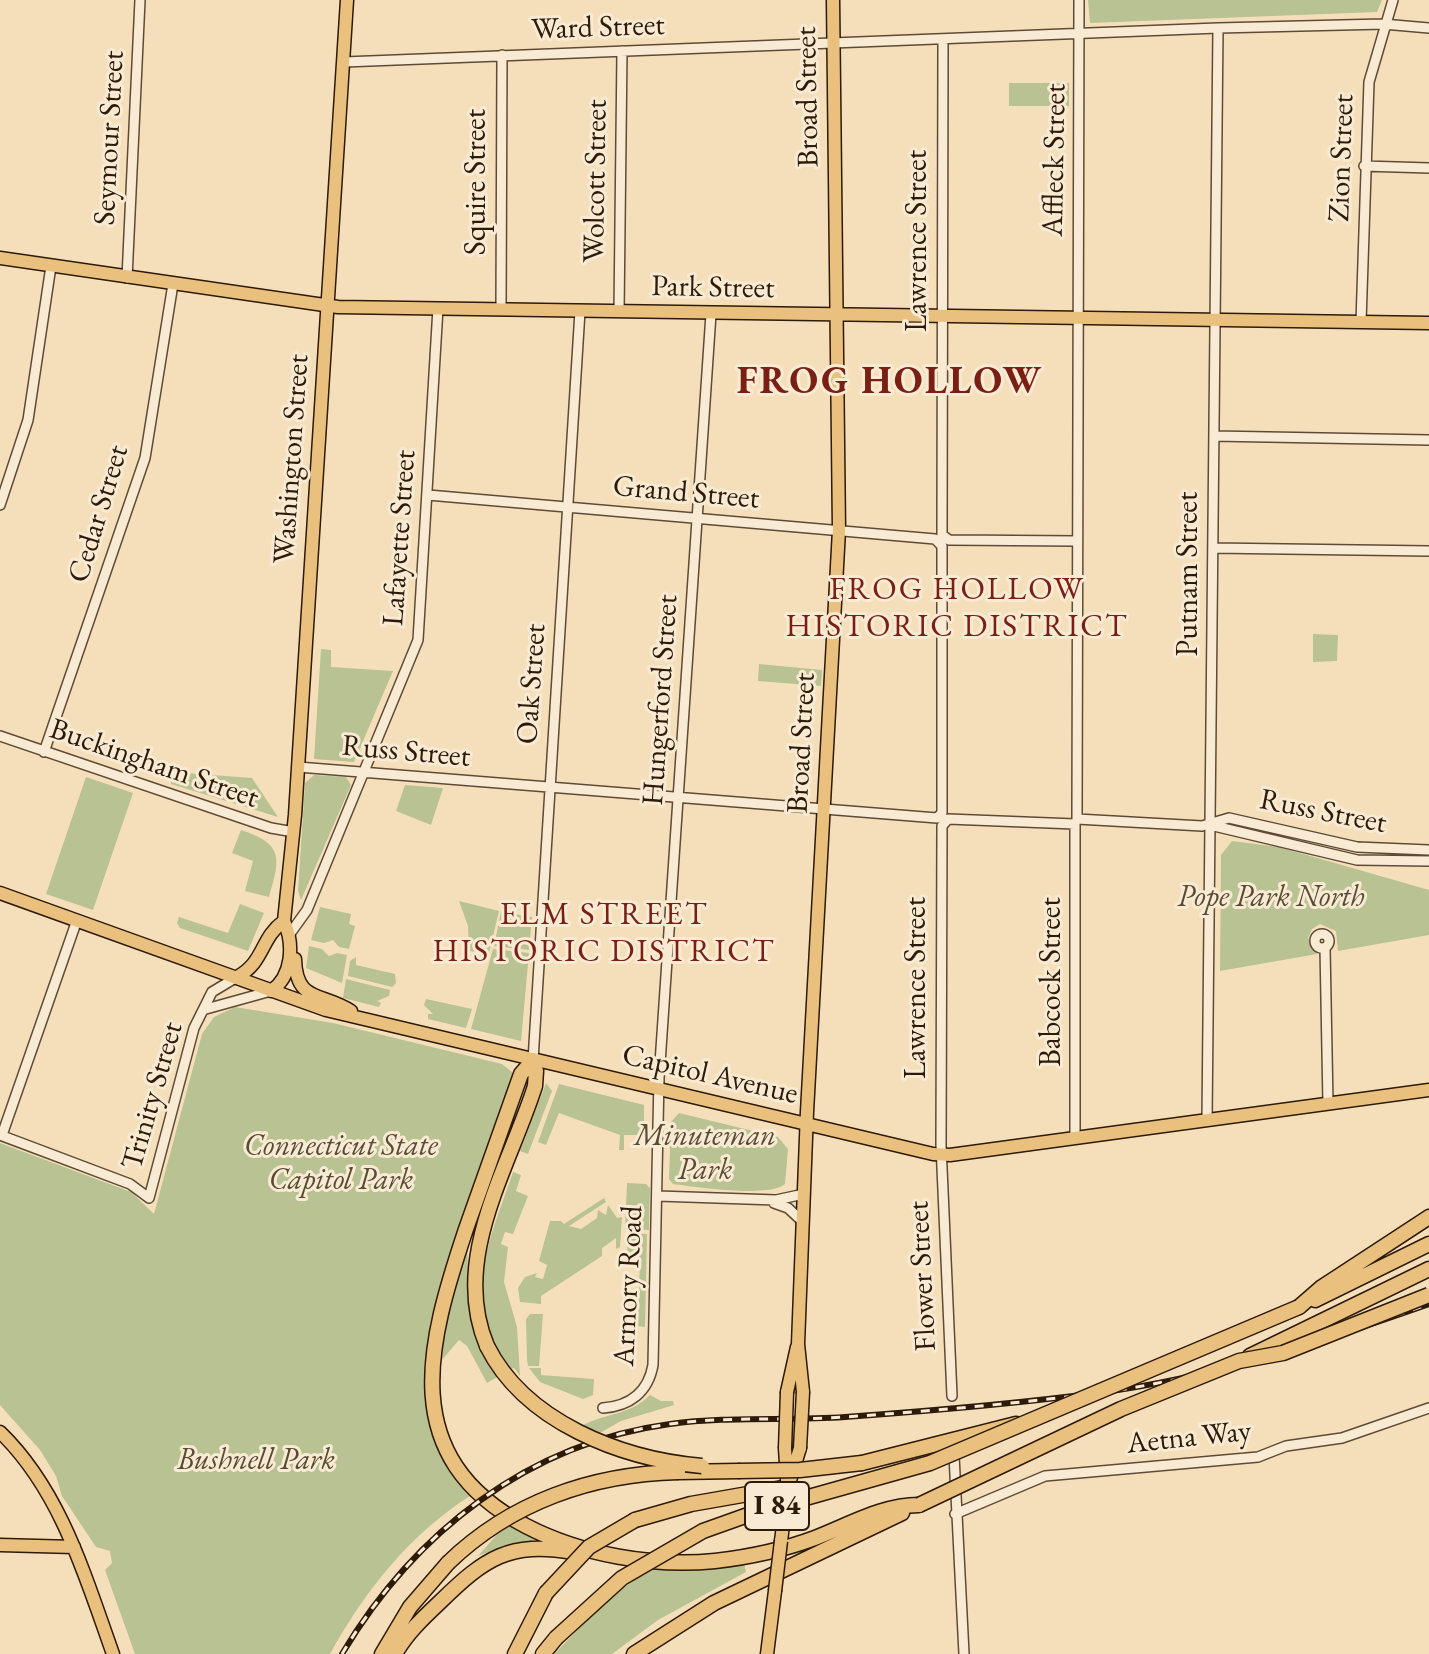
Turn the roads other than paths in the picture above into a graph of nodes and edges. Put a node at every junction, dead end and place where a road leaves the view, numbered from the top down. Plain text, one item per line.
1 (140, 0) edge
2 (347, 0) edge
3 (833, 0) edge
4 (1079, 0) edge
5 (1393, 0) edge
6 (1383, 24) junction
7 (1218, 28) junction
8 (1429, 28) edge
9 (1080, 33) junction
10 (943, 39) junction
11 (833, 43) junction
12 (622, 51) junction
13 (502, 55) junction
14 (344, 62) junction
15 (1364, 166) junction
16 (1429, 168) edge
17 (0, 258) edge
18 (51, 266) junction
19 (127, 278) junction
20 (173, 284) junction
21 (328, 306) junction
22 (438, 308) junction
23 (501, 309) junction
24 (580, 311) junction
25 (619, 312) junction
26 (711, 314) junction
27 (836, 316) junction
28 (942, 318) junction
29 (1077, 320) junction
30 (1215, 322) junction
31 (1361, 322) junction
32 (1429, 323) edge
33 (1214, 436) junction
34 (1429, 440) edge
35 (428, 495) junction
36 (0, 505) edge
37 (568, 507) junction
38 (697, 518) junction
39 (839, 530) junction
40 (942, 540) junction
41 (1077, 541) junction
42 (1213, 548) junction
43 (1429, 551) edge
44 (0, 736) edge
45 (44, 752) junction
46 (298, 767) junction
47 (364, 773) junction
48 (550, 789) junction
49 (678, 799) junction
50 (824, 809) junction
51 (942, 819) junction
52 (1078, 824) junction
53 (1210, 825) junction
54 (294, 832) junction
55 (1429, 850) edge
56 (1429, 861) edge
57 (0, 893) edge
58 (77, 920) junction
59 (289, 929) junction
60 (1325, 948) dead end
61 (237, 977) junction
62 (271, 991) junction
63 (206, 1009) junction
64 (363, 1019) junction
65 (533, 1060) junction
66 (660, 1090) junction
67 (1429, 1090) edge
68 (1328, 1104) junction
69 (1207, 1120) junction
70 (806, 1125) junction
71 (1, 1135) edge
72 (1075, 1138) junction
73 (942, 1155) junction
74 (804, 1194) junction
75 (658, 1196) junction
76 (764, 1200) junction
77 (1429, 1217) edge
78 (803, 1222) junction
79 (1429, 1244) edge
80 (1429, 1269) edge
81 (1429, 1295) edge
82 (1299, 1307) junction
83 (798, 1344) junction
84 (1239, 1361) junction
85 (952, 1396) dead end
86 (603, 1408) dead end
87 (1429, 1408) edge
88 (1024, 1423) junction
89 (0, 1432) edge
90 (954, 1455) dead end
91 (738, 1471) junction
92 (788, 1487) junction
93 (919, 1505) junction
94 (955, 1514) junction
95 (0, 1545) edge
96 (74, 1547) junction
97 (633, 1558) junction
98 (113, 1654) edge
99 (382, 1654) edge
100 (395, 1654) edge
101 (515, 1654) edge
102 (543, 1654) edge
103 (634, 1654) edge
104 (767, 1654) edge
105 (964, 1654) edge

1 - 19 street, Seymour Street
2 - 14 main road, Washington Street
3 - 11 main road, Broad Street
4 - 9 street, Affleck Street
5 - 6 street, Zion Street
6 - 7 street, Ward Street
6 - 8 street, Ward Street
6 - 15 street, Zion Street
7 - 9 street, Ward Street
7 - 30 street, Putnam Street
9 - 10 street, Ward Street
9 - 29 street, Affleck Street
10 - 11 street, Ward Street
10 - 28 street, Lawrence Street
11 - 12 street, Ward Street
11 - 27 main road, Broad Street
12 - 13 street, Ward Street
12 - 25 street, Wolcott Street
13 - 14 street, Ward Street
13 - 23 street, Squire Street
14 - 21 main road, Washington Street
15 - 16 street
15 - 31 street, Zion Street
17 - 18 main road, Park Street
18 - 19 main road, Park Street
18 - 36 street
19 - 20 main road, Park Street
20 - 21 main road, Park Street
20 - 45 street, Cedar Street
21 - 22 main road, Park Street
21 - 46 main road, Washington Street
22 - 23 main road, Park Street
22 - 35 street, Lafayette Street
23 - 24 main road, Park Street
24 - 25 main road, Park Street
24 - 37 street, Oak Street
25 - 26 main road, Park Street
26 - 27 main road, Park Street
26 - 38 street, Hungerford Street
27 - 28 main road, Park Street
27 - 39 main road, Broad Street
28 - 29 main road, Park Street
28 - 40 street, Lawrence Street
29 - 30 main road, Park Street
29 - 41 street, Babcock Street
30 - 31 main road, Park Street
30 - 33 street, Putnam Street
31 - 32 main road, Park Street
33 - 34 street
33 - 42 street, Putnam Street
35 - 37 street, Grand Street
35 - 47 street, Lafayette Street
37 - 38 street, Grand Street
37 - 48 street, Oak Street
38 - 39 street, Grand Street
38 - 49 street, Hungerford Street
39 - 40 street, Grand Street
39 - 50 main road, Broad Street
40 - 41 street, Grand Street
40 - 51 street, Lawrence Street
41 - 52 street, Babcock Street
42 - 43 street
42 - 53 street, Putnam Street
44 - 45 street, Buckingham Street
45 - 54 street, Buckingham Street
46 - 47 street, Russ Street
46 - 54 main road, Washington Street
47 - 48 street, Russ Street
47 - 59 street, Lafayette Street
48 - 49 street, Russ Street
48 - 65 street, Oak Street
49 - 50 street, Russ Street
49 - 66 street, Hungerford Street
50 - 51 street, Russ Street
50 - 70 main road, Broad Street
51 - 52 street, Russ Street
51 - 73 street, Lawrence Street
52 - 53 street, Russ Street
52 - 72 street, Babcock Street
53 - 55 street, Russ Street
53 - 56 street, Russ Street
53 - 69 street, Putnam Street
54 - 59 main road, Washington Street
57 - 58 main road, Capitol Avenue
58 - 61 main road, Capitol Avenue
58 - 71 street
59 - 61 main road, Washington Street
59 - 62 main road, Washington Street
59 - 64 main road
60 - 68 street
61 - 62 main road, Capitol Avenue
61 - 63 street, Trinity Street
62 - 63 street, Trinity Street
62 - 64 main road, Capitol Avenue
63 - 71 street, Trinity Street
64 - 65 main road, Capitol Avenue
65 - 66 main road, Capitol Avenue
65 - 91 highway, bridge
65 - 97 highway
66 - 70 main road, Capitol Avenue
66 - 75 street, Armory Road
67 - 68 main road, Capitol Avenue
68 - 69 main road, Capitol Avenue
69 - 72 main road, Capitol Avenue
70 - 73 main road, Capitol Avenue
70 - 74 main road, Broad Street
72 - 73 main road, Capitol Avenue
73 - 85 street, Flower Street
74 - 76 street
74 - 78 main road, Broad Street
75 - 76 street
75 - 86 street, Armory Road
76 - 78 street
77 - 82 highway
78 - 83 main road, Broad Street
79 - 82 highway, I 84
80 - 84 highway, I 84, bridge
81 - 84 highway, bridge
82 - 88 highway, I 84, bridge
83 - 92 main road, Broad Street, bridge
83 - 92 main road, Broad Street, bridge
84 - 93 highway, I 84, bridge
87 - 94 street, Aetna Way
88 - 91 highway, bridge
88 - 102 highway, I 84, bridge
89 - 96 main road
90 - 94 street
91 - 99 highway, bridge
92 - 101 highway, bridge
92 - 104 main road, Broad Street, bridge
93 - 97 highway
93 - 103 highway, I 84
94 - 105 street
95 - 96 main road
96 - 98 main road
97 - 100 highway

